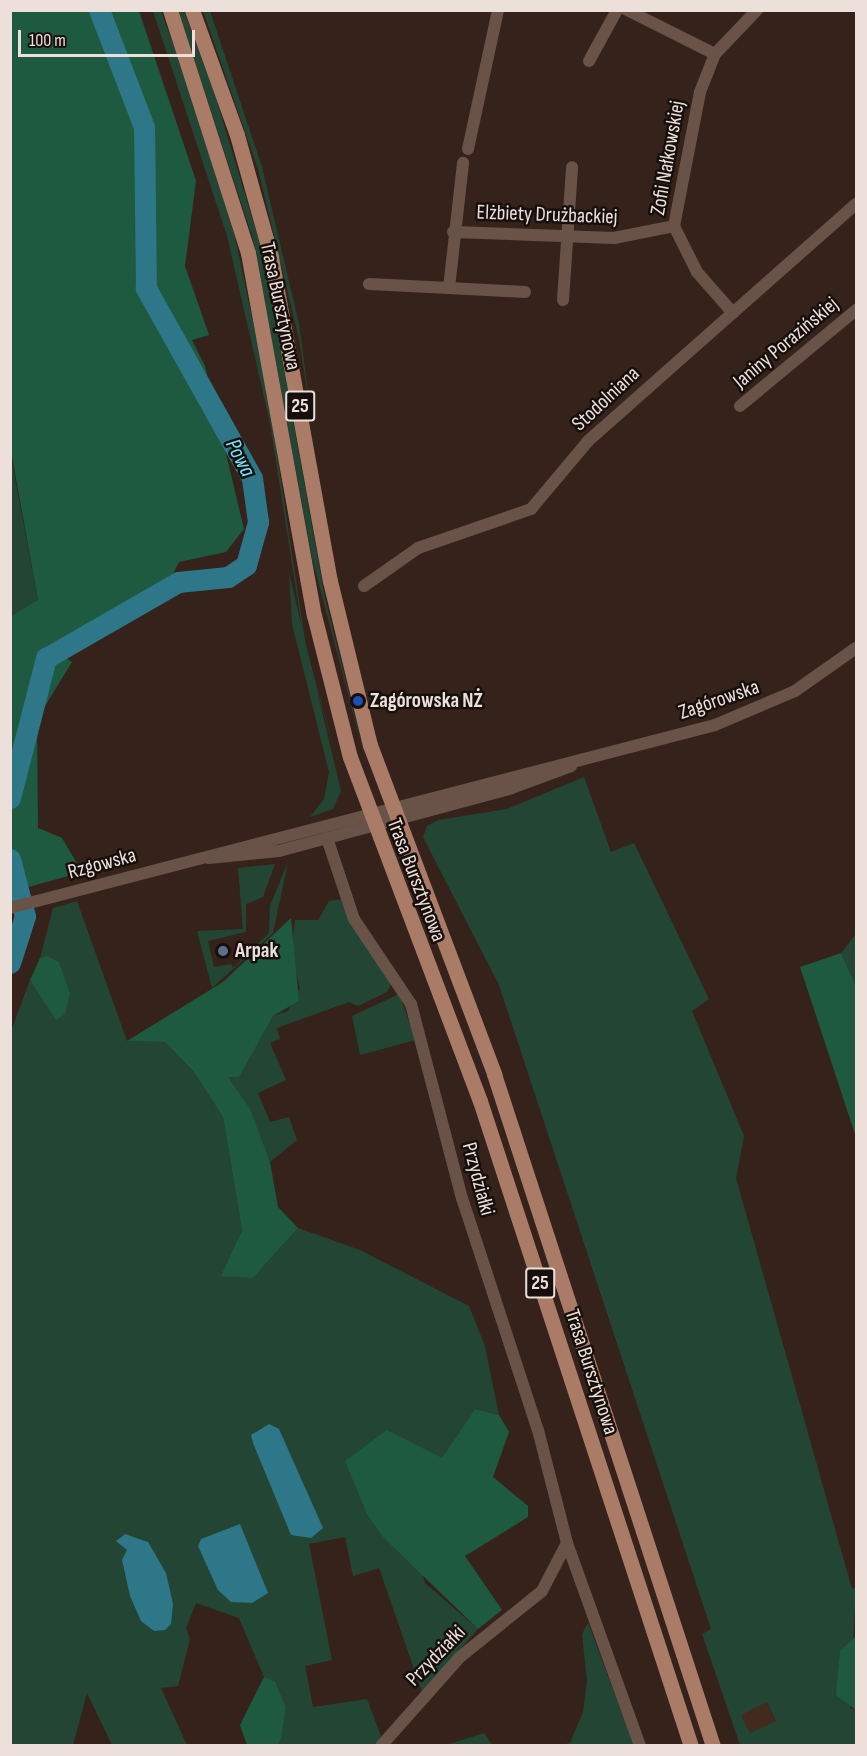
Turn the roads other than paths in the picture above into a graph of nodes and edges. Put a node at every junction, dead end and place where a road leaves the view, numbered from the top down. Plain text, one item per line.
1 (170, 10) edge
2 (192, 10) edge
3 (498, 10) edge
4 (617, 10) edge
5 (627, 10) edge
6 (757, 10) edge
7 (715, 54) junction
8 (589, 61) dead end
9 (468, 149) dead end
10 (463, 163) dead end
11 (572, 167) dead end
12 (856, 204) edge
13 (674, 226) junction
14 (453, 231) junction
15 (567, 238) junction
16 (369, 284) dead end
17 (449, 288) junction
18 (525, 292) dead end
19 (563, 300) dead end
20 (856, 310) edge
21 (733, 313) junction
22 (740, 406) dead end
23 (364, 586) dead end
24 (856, 648) edge
25 (392, 813) junction
26 (370, 819) junction
27 (297, 830) joint
28 (327, 838) junction
29 (299, 845) joint
30 (203, 858) junction
31 (10, 908) edge
32 (567, 1543) junction
33 (381, 1746) edge
34 (640, 1746) edge
35 (691, 1746) edge
36 (713, 1746) edge

1 - 26 main road, Trasa Bursztynowa / 25
2 - 25 main road, Trasa Bursztynowa / 25
3 - 9 street
4 - 8 street
5 - 7 street
6 - 7 street, Zofii Nałkowskiej
7 - 13 street, Zofii Nałkowskiej
10 - 14 street, Elżbiety Drużbackiej
11 - 15 street
12 - 21 street, Stodolniana
13 - 15 street, Elżbiety Drużbackiej
13 - 21 street, Zofii Nałkowskiej
14 - 15 street, Elżbiety Drużbackiej
14 - 17 street, Elżbiety Drużbackiej
15 - 19 street
16 - 17 street
17 - 18 street
20 - 22 street, Janiny Porazińskiej
21 - 23 street, Stodolniana
24 - 25 street, Zagórowska
25 - 26 street, Zagórowska
25 - 36 main road, Trasa Bursztynowa / 25
26 - 27 street, Zagórowska
26 - 28 street, Zagórowska
26 - 35 main road, Trasa Bursztynowa / 25
27 - 30 street, Rzgowska
28 - 29 street, Zagórowska
28 - 32 street, Przydziałki
29 - 30 street, Rzgowska
30 - 31 street, Rzgowska
32 - 33 street, Przydziałki
32 - 34 street, Przydziałki

